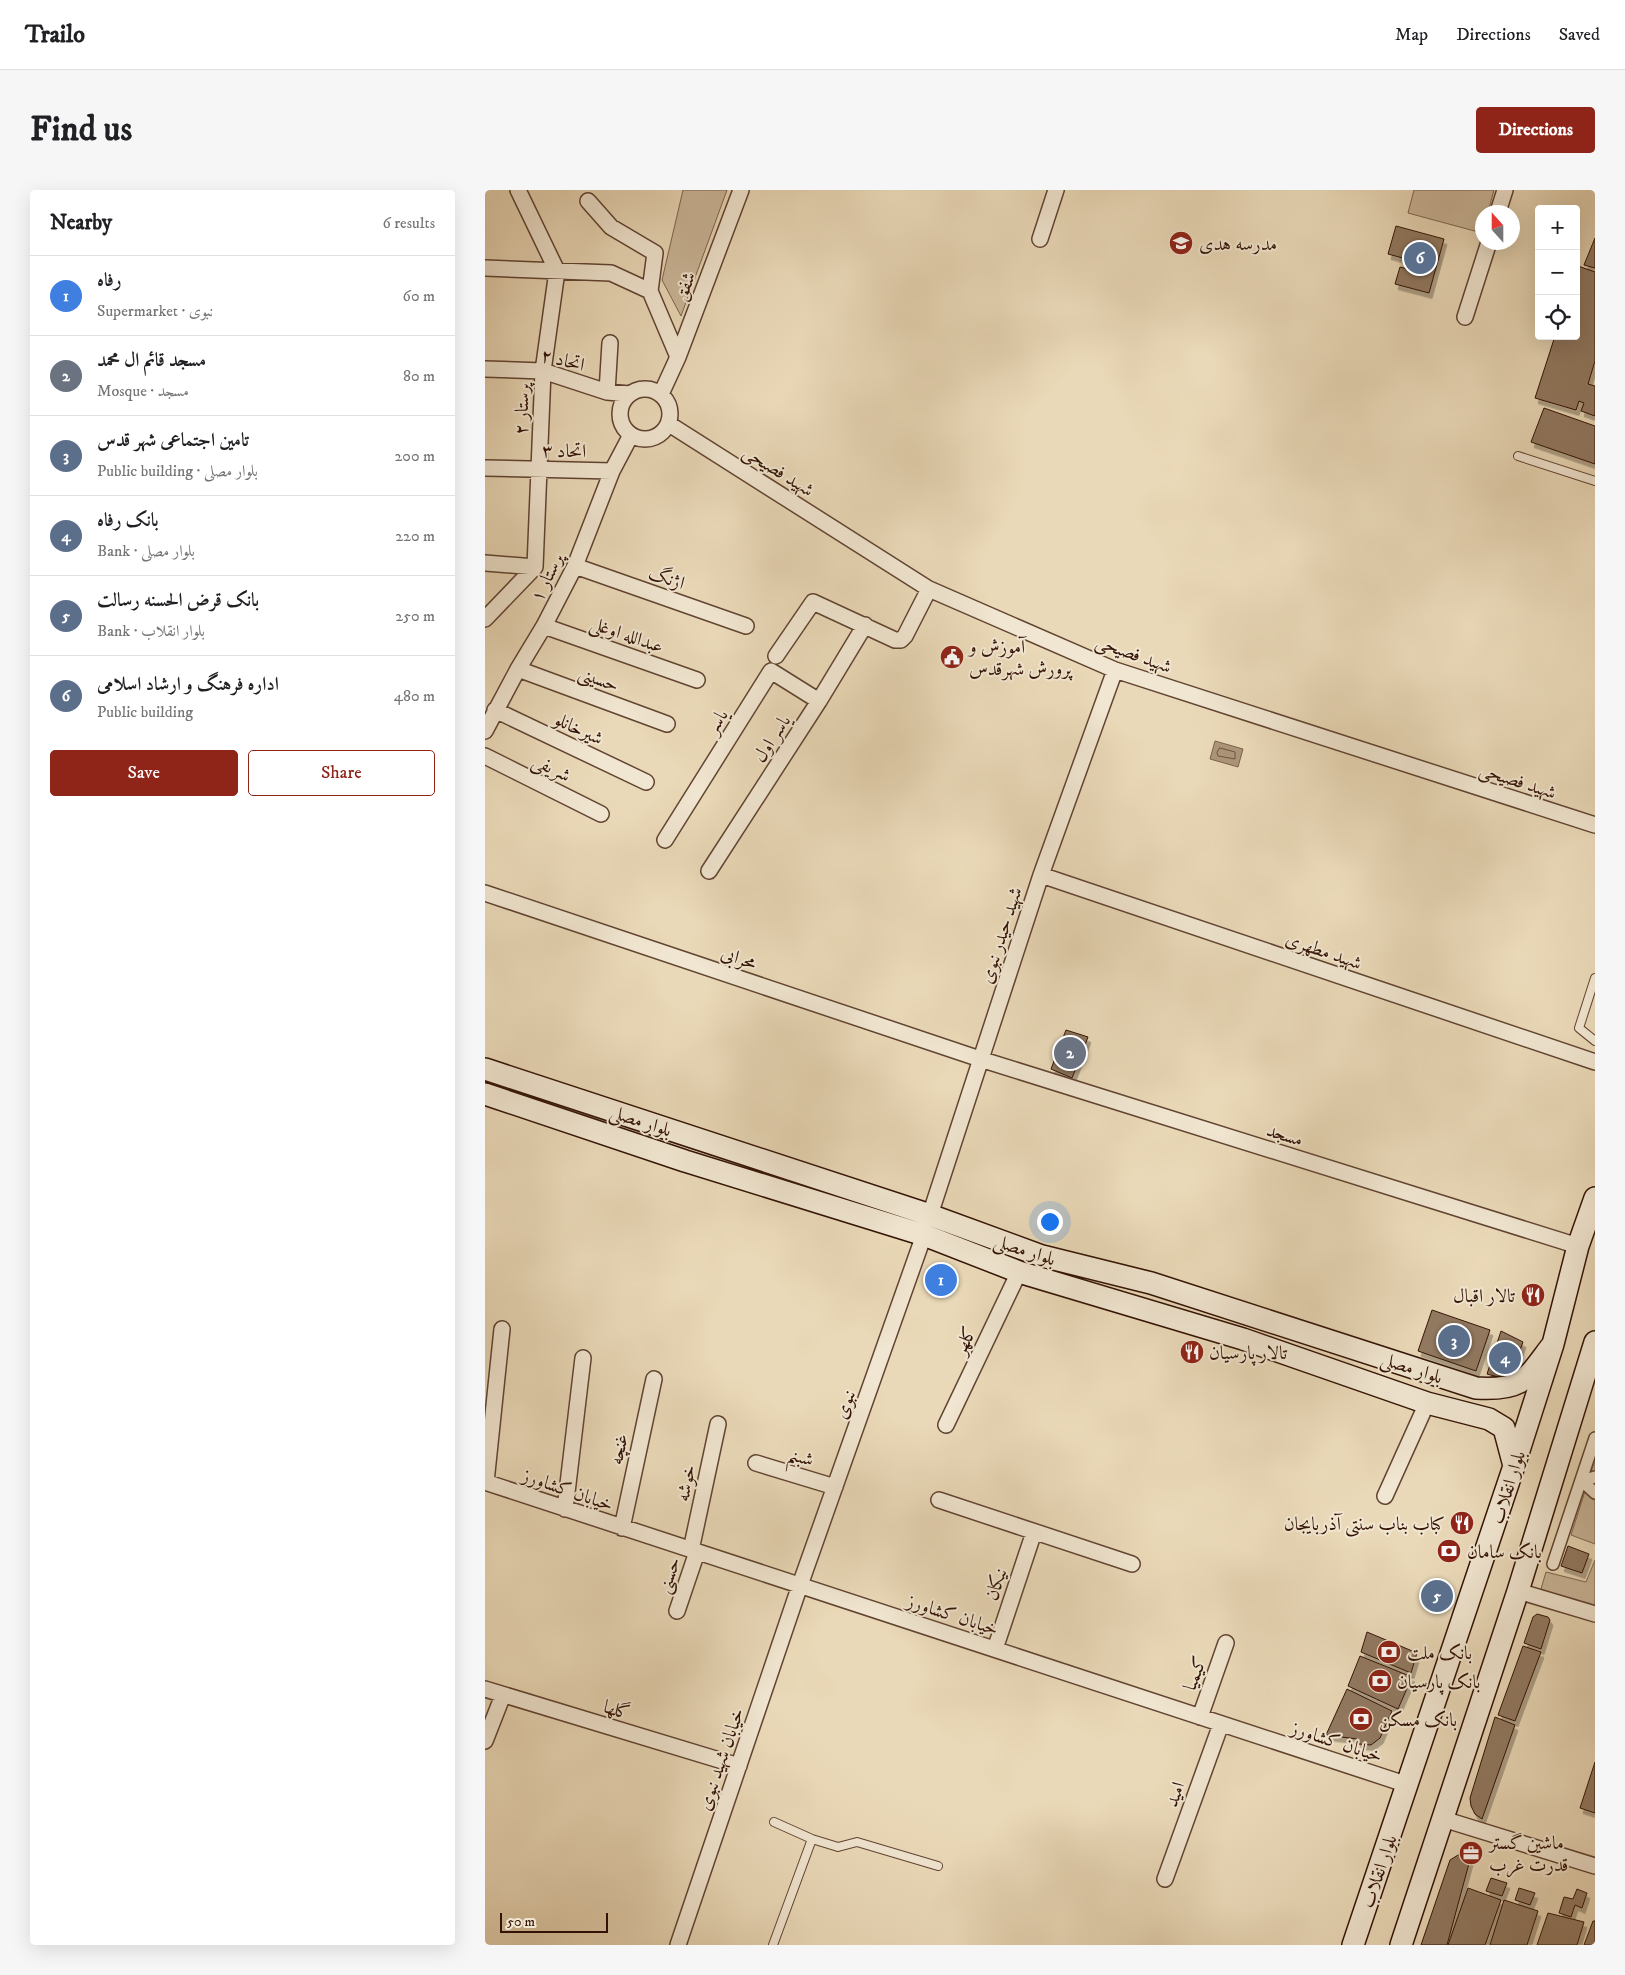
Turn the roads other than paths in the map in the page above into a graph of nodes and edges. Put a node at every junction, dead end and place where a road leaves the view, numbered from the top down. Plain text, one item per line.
1 (519, 190) edge
2 (741, 190) edge
3 (1055, 190) edge
4 (1505, 190) edge
5 (588, 201) dead end
6 (1500, 205) edge
7 (1040, 239) dead end
8 (1486, 250) edge
9 (485, 268) edge
10 (557, 271) junction
11 (650, 291) junction
12 (1465, 317) dead end
13 (610, 343) dead end
14 (678, 357) junction
15 (485, 369) edge
16 (543, 372) junction
17 (607, 392) junction
18 (630, 394) junction
19 (661, 394) junction
20 (669, 424) junction
21 (631, 435) junction
22 (1518, 456) dead end
23 (485, 468) edge
24 (538, 470) junction
25 (612, 471) junction
26 (1595, 480) edge
27 (485, 563) edge
28 (575, 566) junction
29 (535, 567) junction
30 (929, 589) junction
31 (485, 619) edge
32 (865, 625) junction
33 (544, 626) junction
34 (746, 626) dead end
35 (776, 656) dead end
36 (517, 669) junction
37 (1115, 670) junction
38 (697, 680) dead end
39 (819, 701) junction
40 (495, 710) junction
41 (667, 724) dead end
42 (485, 731) edge
43 (485, 756) edge
44 (646, 782) dead end
45 (601, 814) dead end
46 (1595, 826) edge
47 (665, 840) dead end
48 (709, 871) dead end
49 (1041, 875) junction
50 (485, 894) edge
51 (1595, 978) edge
52 (1595, 1041) edge
53 (980, 1059) junction
54 (1595, 1062) edge
55 (485, 1069) edge
56 (485, 1094) edge
57 (1595, 1198) edge
58 (927, 1225) junction
59 (1578, 1246) junction
60 (1019, 1272) junction
61 (501, 1329) dead end
62 (1595, 1342) edge
63 (1553, 1344) junction
64 (583, 1358) dead end
65 (654, 1379) dead end
66 (1427, 1403) junction
67 (718, 1424) dead end
68 (945, 1425) dead end
69 (1595, 1438) edge
70 (755, 1463) dead end
71 (1514, 1466) junction
72 (1595, 1477) edge
73 (1582, 1481) junction
74 (485, 1482) edge
75 (835, 1487) junction
76 (1595, 1493) edge
77 (1385, 1496) dead end
78 (939, 1500) dead end
79 (565, 1509) junction
80 (622, 1528) junction
81 (1034, 1532) junction
82 (694, 1551) junction
83 (1132, 1564) dead end
84 (1553, 1564) dead end
85 (800, 1585) junction
86 (1518, 1591) junction
87 (677, 1612) dead end
88 (1595, 1614) edge
89 (1227, 1643) dead end
90 (995, 1650) junction
91 (485, 1689) edge
92 (503, 1695) junction
93 (1200, 1717) junction
94 (1221, 1724) junction
95 (485, 1741) edge
96 (739, 1766) junction
97 (1408, 1785) junction
98 (1443, 1819) junction
99 (774, 1822) dead end
100 (812, 1839) junction
101 (938, 1866) dead end
102 (1595, 1866) edge
103 (1165, 1879) dead end
104 (678, 1945) edge
105 (773, 1945) edge
106 (1353, 1945) edge
107 (1401, 1945) edge

1 - 10 street
2 - 14 street, شفق
3 - 7 street
4 - 6 street
5 - 11 street
8 - 12 street
9 - 10 street
10 - 11 street
10 - 16 street, پرستار ۲
11 - 14 street
13 - 17 street
14 - 19 street, شفق
15 - 16 street, اتحاد ۲
16 - 17 street, اتحاد ۲
16 - 24 street, پرستار ۲
17 - 18 street, اتحاد ۲
18 - 19 street
18 - 21 street
19 - 20 street
20 - 21 street
20 - 30 street, شهید فصیحی
21 - 25 street, پرستار ۱
22 - 26 lane
23 - 24 street, اتحاد ۳
24 - 25 street, اتحاد ۳
24 - 29 street, پرستار ۲
25 - 28 street, پرستار ۱
27 - 29 street
28 - 33 street, پرستار ۱
28 - 34 street, اژنگ
29 - 31 street
30 - 32 street
30 - 37 street, شهید فصیحی
32 - 35 street
32 - 39 street, یاسر اول
33 - 36 street, پرستار ۱
33 - 38 street, عبدالله اوغلی
36 - 40 street, پرستار ۱
36 - 41 street, حسینی
37 - 46 street, شهید فصیحی
37 - 49 street, شهید حیدر نبوی
39 - 47 street, یاسر
39 - 48 street, یاسر اول
40 - 42 street, پرستار ۱
40 - 44 street, شیرخانلو
43 - 45 street, شریفی
49 - 53 street, شهید حیدر نبوی
49 - 54 street, شهید مطهری
50 - 53 street, محرابی
51 - 52 lane
53 - 58 street, شهید حیدر نبوی
53 - 59 street, مسجد
55 - 58 main road, بلوار مصلی
56 - 58 main road, بلوار مصلی
57 - 59 main road, بلوار انقلاب
58 - 60 main road, بلوار مصلی
58 - 63 main road, بلوار مصلی
58 - 75 street, نبوی
59 - 63 main road, بلوار انقلاب
60 - 66 main road, بلوار مصلی
60 - 68 street, کلهر
61 - 74 street
62 - 86 main road
63 - 71 main road, بلوار انقلاب
64 - 79 street
65 - 80 street, غنچه
66 - 71 main road, بلوار مصلی
66 - 77 street
67 - 82 street, خوشه
69 - 73 street
70 - 75 street, شبنم
71 - 97 main road, بلوار انقلاب
72 - 73 street
73 - 76 street
73 - 84 street
74 - 79 street, خیابان کشاورز
75 - 85 street, نبوی
78 - 81 street
79 - 80 street, خیابان کشاورز
80 - 82 street, خیابان کشاورز
81 - 83 street
81 - 90 street, نیکان
82 - 85 street, خیابان کشاورز
82 - 87 street, حسنی
85 - 90 street, خیابان کشاورز
85 - 96 street, خیابان شهید نبوی
86 - 88 street
86 - 98 main road
89 - 93 street, کیمیا
90 - 93 street, خیابان کشاورز
91 - 92 street, گلها
92 - 95 street
92 - 96 street, گلها
93 - 94 street, خیابان کشاورز
94 - 97 street, خیابان کشاورز
94 - 103 street, امید
96 - 104 street, خیابان شهید نبوی
97 - 106 main road, بلوار انقلاب
98 - 102 street
98 - 107 main road
99 - 100 lane
100 - 101 lane
100 - 105 lane

